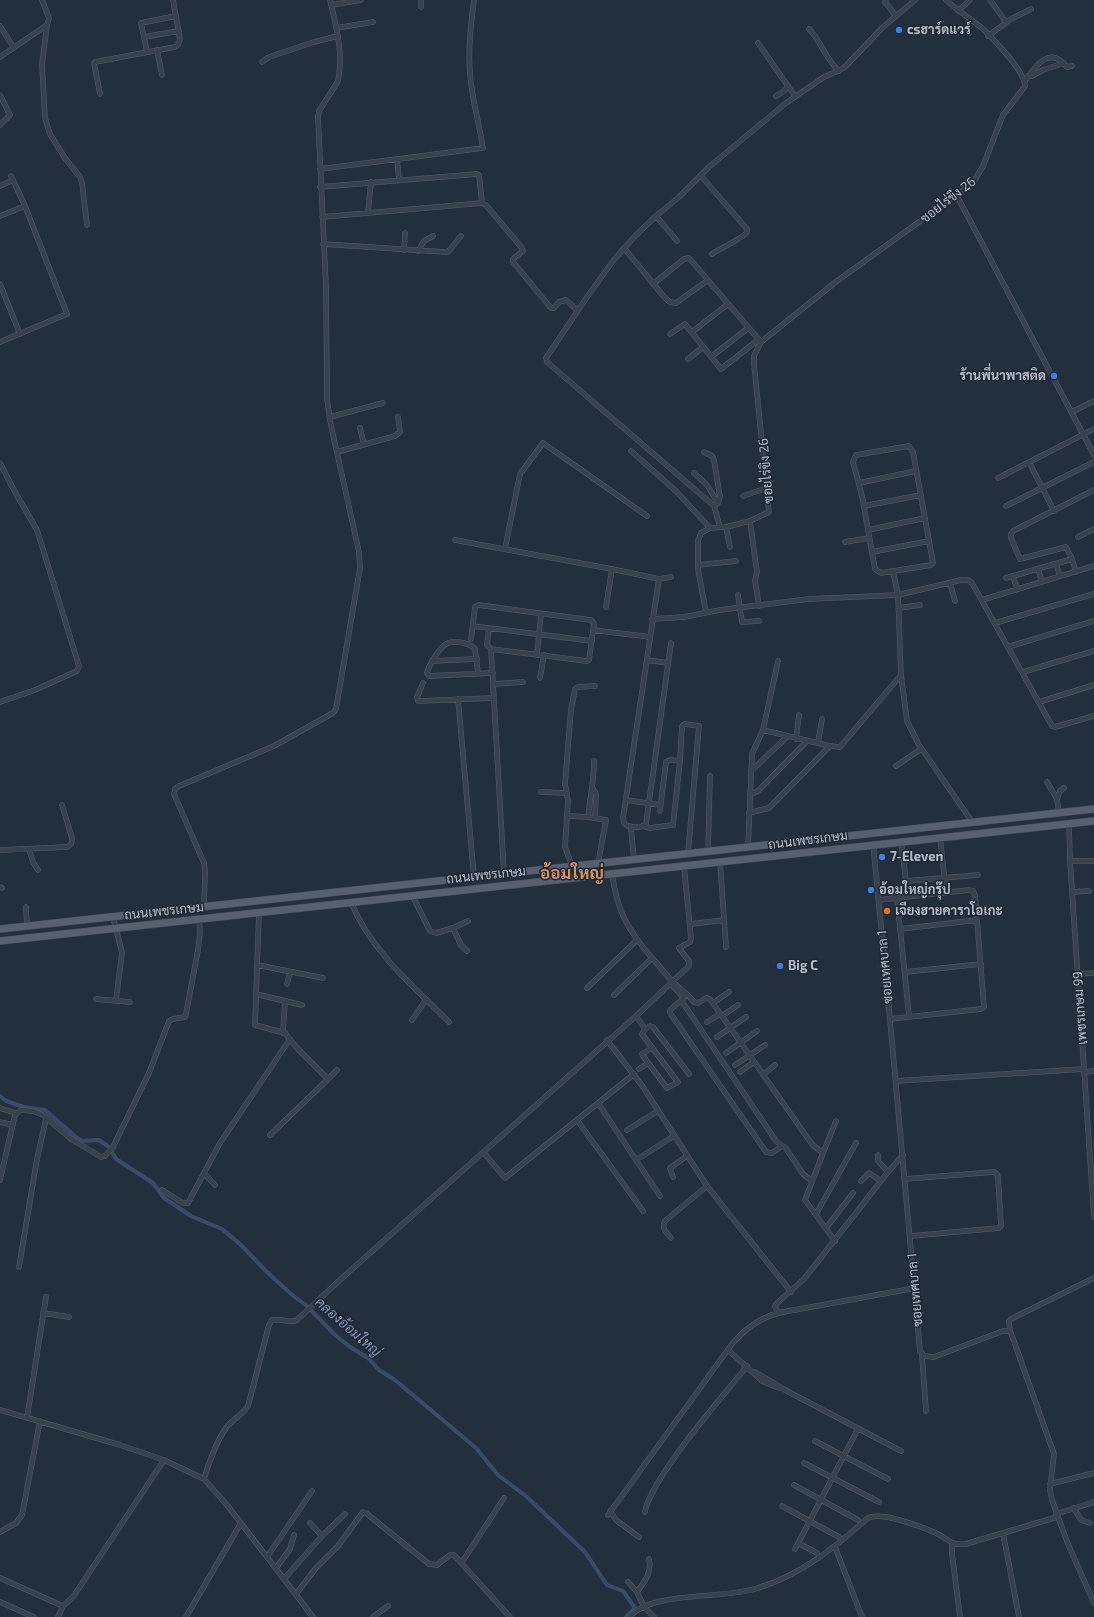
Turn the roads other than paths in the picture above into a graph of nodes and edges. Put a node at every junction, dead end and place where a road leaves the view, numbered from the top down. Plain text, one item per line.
1 (42, 0) edge
2 (174, 0) edge
3 (361, 0) edge
4 (421, 0) edge
5 (474, 0) edge
6 (886, 0) edge
7 (915, 0) edge
8 (946, 0) edge
9 (970, 0) edge
10 (990, 0) edge
11 (330, 2) edge
12 (421, 7) dead end
13 (1031, 9) dead end
14 (958, 10) junction
15 (894, 13) junction
16 (176, 16) junction
17 (373, 22) dead end
18 (1006, 22) junction
19 (46, 25) junction
20 (0, 26) edge
21 (336, 28) junction
22 (809, 29) dead end
23 (179, 31) junction
24 (338, 36) junction
25 (988, 36) junction
26 (144, 37) junction
27 (758, 43) dead end
28 (14, 48) junction
29 (157, 50) junction
30 (147, 52) junction
31 (0, 57) edge
32 (262, 62) dead end
33 (1064, 63) junction
34 (1072, 66) dead end
35 (837, 68) junction
36 (162, 75) dead end
37 (1029, 76) junction
38 (1025, 81) junction
39 (788, 88) junction
40 (100, 94) dead end
41 (0, 95) edge
42 (794, 95) junction
43 (776, 96) dead end
44 (0, 125) edge
45 (397, 159) junction
46 (320, 169) junction
47 (700, 176) junction
48 (399, 180) junction
49 (371, 182) junction
50 (0, 186) edge
51 (320, 187) junction
52 (956, 196) junction
53 (482, 203) junction
54 (25, 206) junction
55 (368, 213) junction
56 (0, 216) edge
57 (656, 216) junction
58 (322, 217) junction
59 (87, 225) dead end
60 (406, 232) dead end
61 (433, 236) dead end
62 (461, 236) dead end
63 (677, 241) dead end
64 (323, 244) junction
65 (624, 248) junction
66 (404, 250) junction
67 (418, 251) junction
68 (712, 254) dead end
69 (708, 280) junction
70 (0, 284) edge
71 (653, 284) junction
72 (728, 304) junction
73 (575, 308) junction
74 (748, 328) junction
75 (692, 332) junction
76 (20, 334) junction
77 (670, 334) dead end
78 (0, 342) edge
79 (760, 342) junction
80 (703, 347) junction
81 (711, 357) junction
82 (688, 359) dead end
83 (1094, 401) edge
84 (383, 403) dead end
85 (1072, 412) junction
86 (330, 416) junction
87 (398, 417) dead end
88 (360, 428) dead end
89 (1094, 429) edge
90 (1083, 435) junction
91 (364, 444) junction
92 (631, 451) dead end
93 (338, 452) junction
94 (704, 452) dead end
95 (1094, 455) edge
96 (1029, 462) junction
97 (1094, 462) edge
98 (0, 463) edge
99 (916, 471) junction
100 (694, 473) dead end
101 (998, 478) dead end
102 (859, 483) junction
103 (767, 488) junction
104 (1043, 488) junction
105 (1094, 490) edge
106 (921, 494) junction
107 (743, 496) dead end
108 (716, 505) junction
109 (864, 506) junction
110 (1006, 506) dead end
111 (1054, 511) junction
112 (647, 516) dead end
113 (925, 518) junction
114 (750, 521) junction
115 (726, 526) junction
116 (720, 527) junction
117 (710, 528) junction
118 (1094, 529) edge
119 (868, 530) junction
120 (1078, 537) dead end
121 (869, 538) junction
122 (455, 540) dead end
123 (929, 541) junction
124 (845, 542) dead end
125 (730, 547) dead end
126 (505, 549) junction
127 (872, 552) junction
128 (1072, 559) junction
129 (736, 561) dead end
130 (1056, 564) junction
131 (698, 565) junction
132 (1094, 566) edge
133 (612, 569) junction
134 (1038, 569) junction
135 (893, 572) junction
136 (1076, 572) junction
137 (1013, 576) junction
138 (1060, 576) junction
139 (671, 577) dead end
140 (1006, 578) dead end
141 (659, 579) junction
142 (1042, 582) junction
143 (950, 583) junction
144 (1017, 589) junction
145 (898, 594) junction
146 (1094, 594) edge
147 (738, 595) dead end
148 (982, 600) junction
149 (955, 601) dead end
150 (920, 605) dead end
151 (759, 606) junction
152 (606, 607) dead end
153 (740, 608) junction
154 (898, 608) junction
155 (706, 613) junction
156 (540, 614) junction
157 (652, 619) junction
158 (1094, 620) edge
159 (759, 621) dead end
160 (995, 623) junction
161 (473, 626) junction
162 (489, 628) junction
163 (593, 630) junction
164 (538, 634) junction
165 (650, 637) junction
166 (471, 639) dead end
167 (592, 641) junction
168 (671, 643) dead end
169 (1011, 646) dead end
170 (491, 649) junction
171 (1094, 651) edge
172 (537, 654) junction
173 (544, 655) junction
174 (477, 659) junction
175 (647, 660) junction
176 (432, 661) junction
177 (778, 661) dead end
178 (668, 664) junction
179 (1023, 672) junction
180 (478, 673) junction
181 (493, 673) junction
182 (901, 675) junction
183 (540, 678) dead end
184 (523, 682) dead end
185 (423, 684) dead end
186 (493, 684) junction
187 (595, 686) dead end
188 (1094, 686) edge
189 (494, 698) junction
190 (458, 699) junction
191 (0, 702) edge
192 (1038, 702) junction
193 (799, 715) dead end
194 (1094, 716) edge
195 (822, 719) dead end
196 (763, 730) junction
197 (787, 737) junction
198 (796, 739) junction
199 (807, 741) junction
200 (818, 743) junction
201 (830, 746) junction
202 (921, 749) junction
203 (594, 761) dead end
204 (680, 761) junction
205 (896, 766) dead end
206 (751, 771) junction
207 (710, 776) dead end
208 (1047, 782) dead end
209 (1064, 788) dead end
210 (593, 789) junction
211 (541, 792) dead end
212 (567, 793) junction
213 (750, 795) junction
214 (1057, 799) junction
215 (626, 800) junction
216 (648, 803) junction
217 (62, 805) dead end
218 (661, 805) junction
219 (1094, 809) edge
220 (1081, 810) junction
221 (660, 811) dead end
222 (1072, 812) junction
223 (749, 813) junction
224 (1059, 813) junction
225 (568, 816) junction
226 (588, 817) junction
227 (595, 818) junction
228 (1094, 821) edge
229 (973, 822) junction
230 (1082, 822) junction
231 (1069, 824) junction
232 (643, 826) junction
233 (631, 828) junction
234 (940, 837) junction
235 (901, 841) junction
236 (873, 844) junction
237 (748, 847) junction
238 (29, 849) junction
239 (0, 850) edge
240 (708, 851) junction
241 (688, 853) junction
242 (634, 860) junction
243 (1094, 860) edge
244 (1070, 861) junction
245 (720, 862) junction
246 (598, 864) junction
247 (572, 866) junction
248 (684, 866) junction
249 (38, 870) dead end
250 (612, 873) junction
251 (504, 874) junction
252 (978, 875) dead end
253 (474, 877) junction
254 (945, 877) junction
255 (906, 881) junction
256 (1089, 891) dead end
257 (946, 892) junction
258 (1072, 892) junction
259 (412, 895) junction
260 (908, 897) junction
261 (897, 898) junction
262 (879, 900) junction
263 (351, 902) junction
264 (26, 906) dead end
265 (204, 906) junction
266 (259, 912) junction
267 (132, 914) junction
268 (113, 917) junction
269 (196, 920) junction
270 (724, 920) junction
271 (977, 920) junction
272 (468, 921) dead end
273 (691, 924) junction
274 (35, 925) junction
275 (27, 926) junction
276 (453, 928) junction
277 (900, 928) junction
278 (0, 929) edge
279 (115, 929) junction
280 (104, 930) junction
281 (636, 940) junction
282 (0, 941) edge
283 (726, 947) dead end
284 (465, 949) dead end
285 (652, 958) junction
286 (982, 964) junction
287 (257, 966) junction
288 (290, 972) junction
289 (905, 972) junction
290 (1094, 973) edge
291 (1077, 974) junction
292 (323, 978) dead end
293 (671, 982) junction
294 (287, 984) dead end
295 (587, 988) dead end
296 (729, 992) dead end
297 (256, 994) junction
298 (614, 995) dead end
299 (96, 999) dead end
300 (116, 1000) junction
301 (426, 1000) junction
302 (681, 1000) junction
303 (285, 1001) junction
304 (130, 1002) dead end
305 (713, 1003) junction
306 (738, 1005) dead end
307 (302, 1006) dead end
308 (721, 1015) junction
309 (636, 1016) junction
310 (909, 1016) junction
311 (746, 1017) dead end
312 (890, 1019) junction
313 (412, 1020) dead end
314 (449, 1022) dead end
315 (707, 1022) dead end
316 (731, 1028) junction
317 (645, 1029) junction
318 (757, 1031) dead end
319 (283, 1033) junction
320 (717, 1037) dead end
321 (290, 1039) junction
322 (607, 1040) junction
323 (740, 1043) junction
324 (765, 1045) dead end
325 (652, 1048) junction
326 (726, 1053) dead end
327 (749, 1055) junction
328 (754, 1062) junction
329 (648, 1063) junction
330 (735, 1065) dead end
331 (775, 1065) dead end
332 (639, 1069) dead end
333 (337, 1070) dead end
334 (1084, 1071) junction
335 (1094, 1071) edge
336 (740, 1072) dead end
337 (634, 1074) junction
338 (688, 1074) dead end
339 (763, 1075) junction
340 (328, 1079) junction
341 (896, 1081) junction
342 (598, 1104) junction
343 (0, 1108) edge
344 (658, 1111) junction
345 (16, 1113) junction
346 (46, 1119) junction
347 (577, 1120) junction
348 (836, 1121) dead end
349 (0, 1122) edge
350 (13, 1125) junction
351 (1094, 1125) edge
352 (1088, 1126) junction
353 (627, 1130) dead end
354 (270, 1134) dead end
355 (674, 1136) junction
356 (856, 1143) dead end
357 (782, 1146) junction
358 (484, 1153) junction
359 (823, 1153) junction
360 (878, 1155) dead end
361 (903, 1155) junction
362 (687, 1156) junction
363 (636, 1160) junction
364 (888, 1172) junction
365 (204, 1173) junction
366 (673, 1177) dead end
367 (905, 1179) junction
368 (0, 1180) edge
369 (812, 1181) junction
370 (861, 1181) dead end
371 (880, 1181) junction
372 (215, 1185) dead end
373 (707, 1186) junction
374 (162, 1190) dead end
375 (853, 1193) dead end
376 (660, 1196) dead end
377 (643, 1211) dead end
378 (816, 1214) junction
379 (1094, 1217) edge
380 (826, 1228) junction
381 (911, 1236) junction
382 (671, 1238) dead end
383 (835, 1241) junction
384 (19, 1267) dead end
385 (1094, 1278) edge
386 (915, 1288) junction
387 (791, 1292) junction
388 (46, 1297) dead end
389 (43, 1313) junction
390 (778, 1313) junction
391 (69, 1317) dead end
392 (1010, 1331) junction
393 (728, 1350) junction
394 (922, 1355) junction
395 (747, 1366) junction
396 (0, 1410) edge
397 (926, 1411) dead end
398 (27, 1418) junction
399 (40, 1421) junction
400 (858, 1429) junction
401 (815, 1441) dead end
402 (901, 1452) dead end
403 (844, 1456) junction
404 (164, 1460) junction
405 (804, 1463) dead end
406 (1094, 1473) edge
407 (832, 1478) junction
408 (204, 1479) junction
409 (888, 1479) dead end
410 (1050, 1484) junction
411 (794, 1486) dead end
412 (312, 1491) dead end
413 (504, 1498) dead end
414 (821, 1500) junction
415 (879, 1502) dead end
416 (1094, 1502) edge
417 (782, 1506) dead end
418 (1074, 1508) junction
419 (645, 1512) dead end
420 (345, 1514) dead end
421 (1057, 1516) junction
422 (858, 1520) dead end
423 (809, 1521) junction
424 (1090, 1522) dead end
425 (241, 1523) junction
426 (310, 1523) dead end
427 (0, 1532) edge
428 (1003, 1533) junction
429 (294, 1535) dead end
430 (322, 1536) junction
431 (639, 1537) dead end
432 (839, 1537) dead end
433 (798, 1543) junction
434 (952, 1544) junction
435 (835, 1547) junction
436 (794, 1549) dead end
437 (817, 1552) dead end
438 (267, 1557) junction
439 (650, 1559) dead end
440 (462, 1562) junction
441 (276, 1568) junction
442 (0, 1578) edge
443 (284, 1580) junction
444 (628, 1582) dead end
445 (637, 1592) junction
446 (296, 1594) junction
447 (0, 1602) edge
448 (1094, 1603) edge
449 (63, 1606) junction
450 (388, 1606) dead end
451 (644, 1607) junction
452 (34, 1617) edge
453 (58, 1617) edge
454 (186, 1617) edge
455 (313, 1617) edge
456 (373, 1617) edge
457 (510, 1617) edge
458 (629, 1617) edge
459 (654, 1617) edge
460 (862, 1617) edge
461 (960, 1617) edge
462 (1019, 1617) edge

1 - 19 street
2 - 16 street
3 - 11 street
4 - 12 street
5 - 45 street
6 - 15 street
7 - 15 street
8 - 14 street
9 - 14 street
10 - 18 street
11 - 21 street
13 - 18 street
14 - 25 street
15 - 35 street
16 - 23 street
16 - 26 street
17 - 21 street
18 - 25 street
19 - 28 street
19 - 59 street
20 - 28 street
21 - 24 street
22 - 35 street
23 - 26 street
23 - 29 street
24 - 32 street
24 - 46 street
25 - 38 street
26 - 30 street
27 - 39 street
28 - 31 street
29 - 30 street
29 - 36 street
30 - 40 street
33 - 34 street
33 - 37 street
33 - 37 street, ซอยไร่ขิง 26
35 - 42 street
37 - 38 street, ซอยไร่ขิง 26
38 - 52 street, ซอยไร่ขิง 26
39 - 42 street
39 - 43 street
41 - 44 street
42 - 47 street
45 - 46 street
45 - 48 street
46 - 51 street
47 - 57 street
47 - 68 street
48 - 49 street
48 - 53 street
49 - 51 street
49 - 55 street
50 - 54 street
51 - 58 street
52 - 79 street, ซอยไร่ขิง 26
52 - 85 street
53 - 55 street
53 - 73 street
54 - 56 street
54 - 76 street
55 - 58 street
57 - 63 street
57 - 65 street
58 - 64 street
60 - 66 street
61 - 67 street
62 - 67 street
64 - 66 street
64 - 86 street
65 - 71 street
65 - 73 street
66 - 67 street
69 - 71 street
69 - 71 street
69 - 72 street
70 - 76 street
72 - 74 street
72 - 75 street
73 - 108 street
74 - 79 street
74 - 81 street
75 - 77 street
75 - 80 street
76 - 78 street
79 - 81 street
79 - 103 street, ซอยไร่ขิง 26
80 - 81 street
80 - 82 street
83 - 85 street
84 - 86 street
85 - 90 street
86 - 93 street
87 - 91 street
88 - 91 street
89 - 90 street
90 - 95 street
90 - 96 street
91 - 93 street
92 - 117 street
93 - 265 street
94 - 108 street
96 - 101 street
96 - 104 street
97 - 104 street
98 - 191 street
99 - 102 street
99 - 102 street
99 - 106 street
100 - 108 street
102 - 109 street
103 - 107 street
103 - 114 street, ซอยไร่ขิง 26
104 - 110 street
104 - 111 street
105 - 111 street
106 - 109 street
106 - 113 street
108 - 116 street
109 - 119 street
111 - 128 street
112 - 126 street
113 - 119 street
113 - 123 street
114 - 115 street, ซอยไร่ขิง 26
114 - 151 street
115 - 116 street, ซอยไร่ขิง 26
115 - 125 street
116 - 117 street, ซอยไร่ขิง 26
117 - 131 street
118 - 120 street
119 - 121 street
121 - 124 street
121 - 127 street
122 - 126 street
123 - 127 street
123 - 135 street
126 - 133 street
127 - 135 street
128 - 130 street
128 - 136 street
129 - 131 street
130 - 134 street
130 - 138 street
131 - 155 street
132 - 136 street
133 - 141 street
133 - 152 street
134 - 137 street
134 - 142 street
135 - 145 street
136 - 138 street
137 - 140 street
137 - 144 street
138 - 142 street
139 - 141 street
141 - 157 street
142 - 144 street
143 - 145 street
143 - 148 street
143 - 149 street
144 - 148 street
145 - 151 street
145 - 154 street
146 - 160 street
147 - 153 street
148 - 160 street
150 - 154 street
151 - 153 street
153 - 155 street
153 - 159 street
154 - 182 street
155 - 157 street
156 - 161 street
156 - 163 street
156 - 164 street
157 - 165 street
158 - 169 street
160 - 179 street
161 - 162 street
161 - 166 street
162 - 164 street
162 - 170 street
163 - 165 street
163 - 167 street
164 - 167 street
164 - 172 street
165 - 175 street
167 - 173 street
168 - 178 street
170 - 172 street
170 - 181 street
171 - 179 street
172 - 173 street
173 - 183 street
174 - 176 street
174 - 176 street
174 - 180 street
175 - 178 street
175 - 215 street
176 - 180 street
177 - 196 street
178 - 216 street
179 - 192 street
180 - 181 street
181 - 186 street
182 - 201 street
182 - 202 street
184 - 186 street
185 - 190 street
186 - 189 street
187 - 212 street
188 - 192 street
189 - 190 street
189 - 251 street
190 - 253 street
192 - 194 street
193 - 198 street
195 - 200 street
196 - 197 street
196 - 206 street
197 - 198 street
197 - 206 street
198 - 199 street
199 - 200 street
199 - 213 street
200 - 201 street
201 - 223 street
202 - 205 street
202 - 229 street
203 - 210 street
204 - 218 street
204 - 232 street
204 - 241 street
206 - 213 street
207 - 240 street
208 - 214 street
209 - 214 street
210 - 226 street
210 - 227 street
211 - 212 street
212 - 225 street
213 - 223 street
214 - 224 street
215 - 216 street
215 - 233 street
216 - 218 street
216 - 232 street
217 - 238 street
218 - 221 street
219 - 220 main road, ถนนเพชรเกษม
220 - 222 main road, ถนนเพชรเกษม
220 - 230 main road
222 - 224 main road, ถนนเพชรเกษม
222 - 231 main road
223 - 237 street
224 - 229 main road, ถนนเพชรเกษม
225 - 226 street
225 - 247 street
226 - 227 street
227 - 246 street
228 - 230 main road, ถนนเพชรเกษม
229 - 237 main road, ถนนเพชรเกษม
230 - 231 main road, ถนนเพชรเกษม
231 - 234 main road, ถนนเพชรเกษม
231 - 244 street, เพชรเกษม 99
232 - 233 street
233 - 242 street
234 - 235 main road, ถนนเพชรเกษม
234 - 254 street
235 - 236 main road, ถนนเพชรเกษม
235 - 255 street
236 - 245 main road, ถนนเพชรเกษม
236 - 262 street, ซอยเทศบาล 1
237 - 240 main road, ถนนเพชรเกษม
238 - 239 street
238 - 249 street
240 - 241 main road, ถนนเพชรเกษม
241 - 242 main road, ถนนเพชรเกษม
242 - 246 main road, ถนนเพชรเกษม
243 - 244 street
244 - 258 street, เพชรเกษม 99
245 - 248 main road, ถนนเพชรเกษม
245 - 270 street
246 - 247 main road, ถนนเพชรเกษม
247 - 251 main road, ถนนเพชรเกษม
248 - 250 main road, ถนนเพชรเกษม
248 - 273 street
250 - 259 main road, ถนนเพชรเกษม
250 - 281 street
251 - 253 main road, ถนนเพชรเกษม
252 - 254 street
253 - 265 main road, ถนนเพชรเกษม
254 - 255 street
254 - 257 street
255 - 260 street
256 - 258 street
257 - 260 street
257 - 271 street
258 - 291 street, เพชรเกษม 99
259 - 263 main road, ถนนเพชรเกษม
259 - 276 street
260 - 261 street
261 - 262 street
261 - 277 street
262 - 312 street, ซอยเทศบาล 1
263 - 266 main road, ถนนเพชรเกษม
263 - 301 street
264 - 275 street
265 - 267 main road, ถนนเพชรเกษม
266 - 269 main road, ถนนเพชรเกษม
266 - 287 street
267 - 268 main road, ถนนเพชรเกษม
267 - 269 main road
268 - 274 main road, ถนนเพชรเกษม
268 - 279 street
269 - 279 main road, ถนนเพชรเกษม
269 - 346 street
270 - 273 street
270 - 283 street
271 - 277 street
271 - 286 street
272 - 276 street
273 - 293 street
274 - 275 main road, ถนนเพชรเกษม
274 - 280 main road
275 - 278 main road, ถนนเพชรเกษม
276 - 284 street
277 - 289 street
279 - 280 main road, ถนนเพชรเกษม
279 - 300 street
280 - 282 main road, ถนนเพชรเกษม
281 - 285 street
281 - 295 street
285 - 293 street
285 - 298 street
286 - 289 street
286 - 310 street
287 - 288 street
287 - 297 street
288 - 292 street
288 - 294 street
289 - 310 street
290 - 291 street
291 - 334 street, เพชรเกษม 99
293 - 302 street
293 - 305 street
293 - 309 street
296 - 305 street
297 - 303 street
297 - 319 street
299 - 300 street
300 - 304 street
301 - 313 street
301 - 314 street
302 - 357 street
302 - 357 street
303 - 307 street
303 - 319 street
305 - 308 street
306 - 308 street
308 - 315 street
308 - 316 street
309 - 317 street
309 - 322 street
310 - 312 street
311 - 316 street
312 - 341 street, ซอยเทศบาล 1
316 - 320 street
316 - 323 street
317 - 325 street
317 - 338 street
318 - 323 street
319 - 321 street
321 - 340 street
321 - 365 street
322 - 337 street
322 - 358 street
323 - 326 street
323 - 327 street
324 - 327 street
325 - 329 street
325 - 329 street
327 - 328 street
327 - 330 street
328 - 336 street
328 - 339 street
329 - 332 street
331 - 339 street
333 - 340 street
334 - 335 street
334 - 341 street
334 - 352 street, เพชรเกษม 99
337 - 342 street
337 - 344 street
339 - 359 street
340 - 354 street
341 - 361 street, ซอยเทศบาล 1
342 - 347 street
342 - 363 street
343 - 345 street
344 - 353 street
344 - 355 street
345 - 346 street
345 - 350 street
346 - 384 street
347 - 358 street
347 - 377 street
348 - 359 street
349 - 350 street
350 - 368 street
351 - 352 street
352 - 379 street, เพชรเกษม 99
355 - 362 street
355 - 363 street
356 - 378 street
357 - 369 street
358 - 408 street
359 - 369 street
360 - 364 street
361 - 364 street
361 - 367 street, ซอยเทศบาล 1
362 - 366 street
362 - 373 street
363 - 376 street
364 - 371 street
365 - 372 street
365 - 374 street
367 - 381 street, ซอยเทศบาล 1
367 - 381 street
369 - 378 street
370 - 371 street
371 - 383 street
373 - 382 street
373 - 387 street
375 - 380 street
378 - 380 street
380 - 383 street
381 - 386 street, ซอยเทศบาล 1
383 - 387 street
385 - 392 street
386 - 390 street
386 - 394 street, ซอยเทศบาล 1
387 - 390 street
388 - 389 street
389 - 391 street
389 - 398 street
390 - 393 street
392 - 394 street
392 - 410 street
393 - 395 street
393 - 431 street
394 - 397 street, ซอยเทศบาล 1
395 - 400 street
395 - 419 street
396 - 398 street
398 - 399 street
399 - 404 street
399 - 427 street
400 - 402 street
400 - 403 street
401 - 403 street
403 - 407 street
403 - 409 street
404 - 408 street
404 - 449 street
405 - 407 street
406 - 410 street
407 - 414 street
407 - 415 street
408 - 425 street
410 - 421 street
411 - 414 street
412 - 438 street
413 - 440 street
414 - 422 street
414 - 423 street
416 - 418 street
417 - 423 street
418 - 421 street
418 - 424 street
420 - 430 street
421 - 428 street
421 - 448 street
423 - 432 street
423 - 433 street
425 - 438 street
425 - 454 street
426 - 430 street
428 - 434 street
428 - 462 street
429 - 441 street
430 - 443 street
433 - 436 street
433 - 437 street
434 - 435 street
434 - 461 street
435 - 451 street
435 - 460 street
438 - 441 street
439 - 445 street
440 - 446 street
440 - 457 street
441 - 443 street
442 - 449 street
443 - 446 street
444 - 445 street
445 - 451 street
446 - 455 street
447 - 452 street
449 - 453 street
450 - 456 street
451 - 458 street
451 - 459 street

